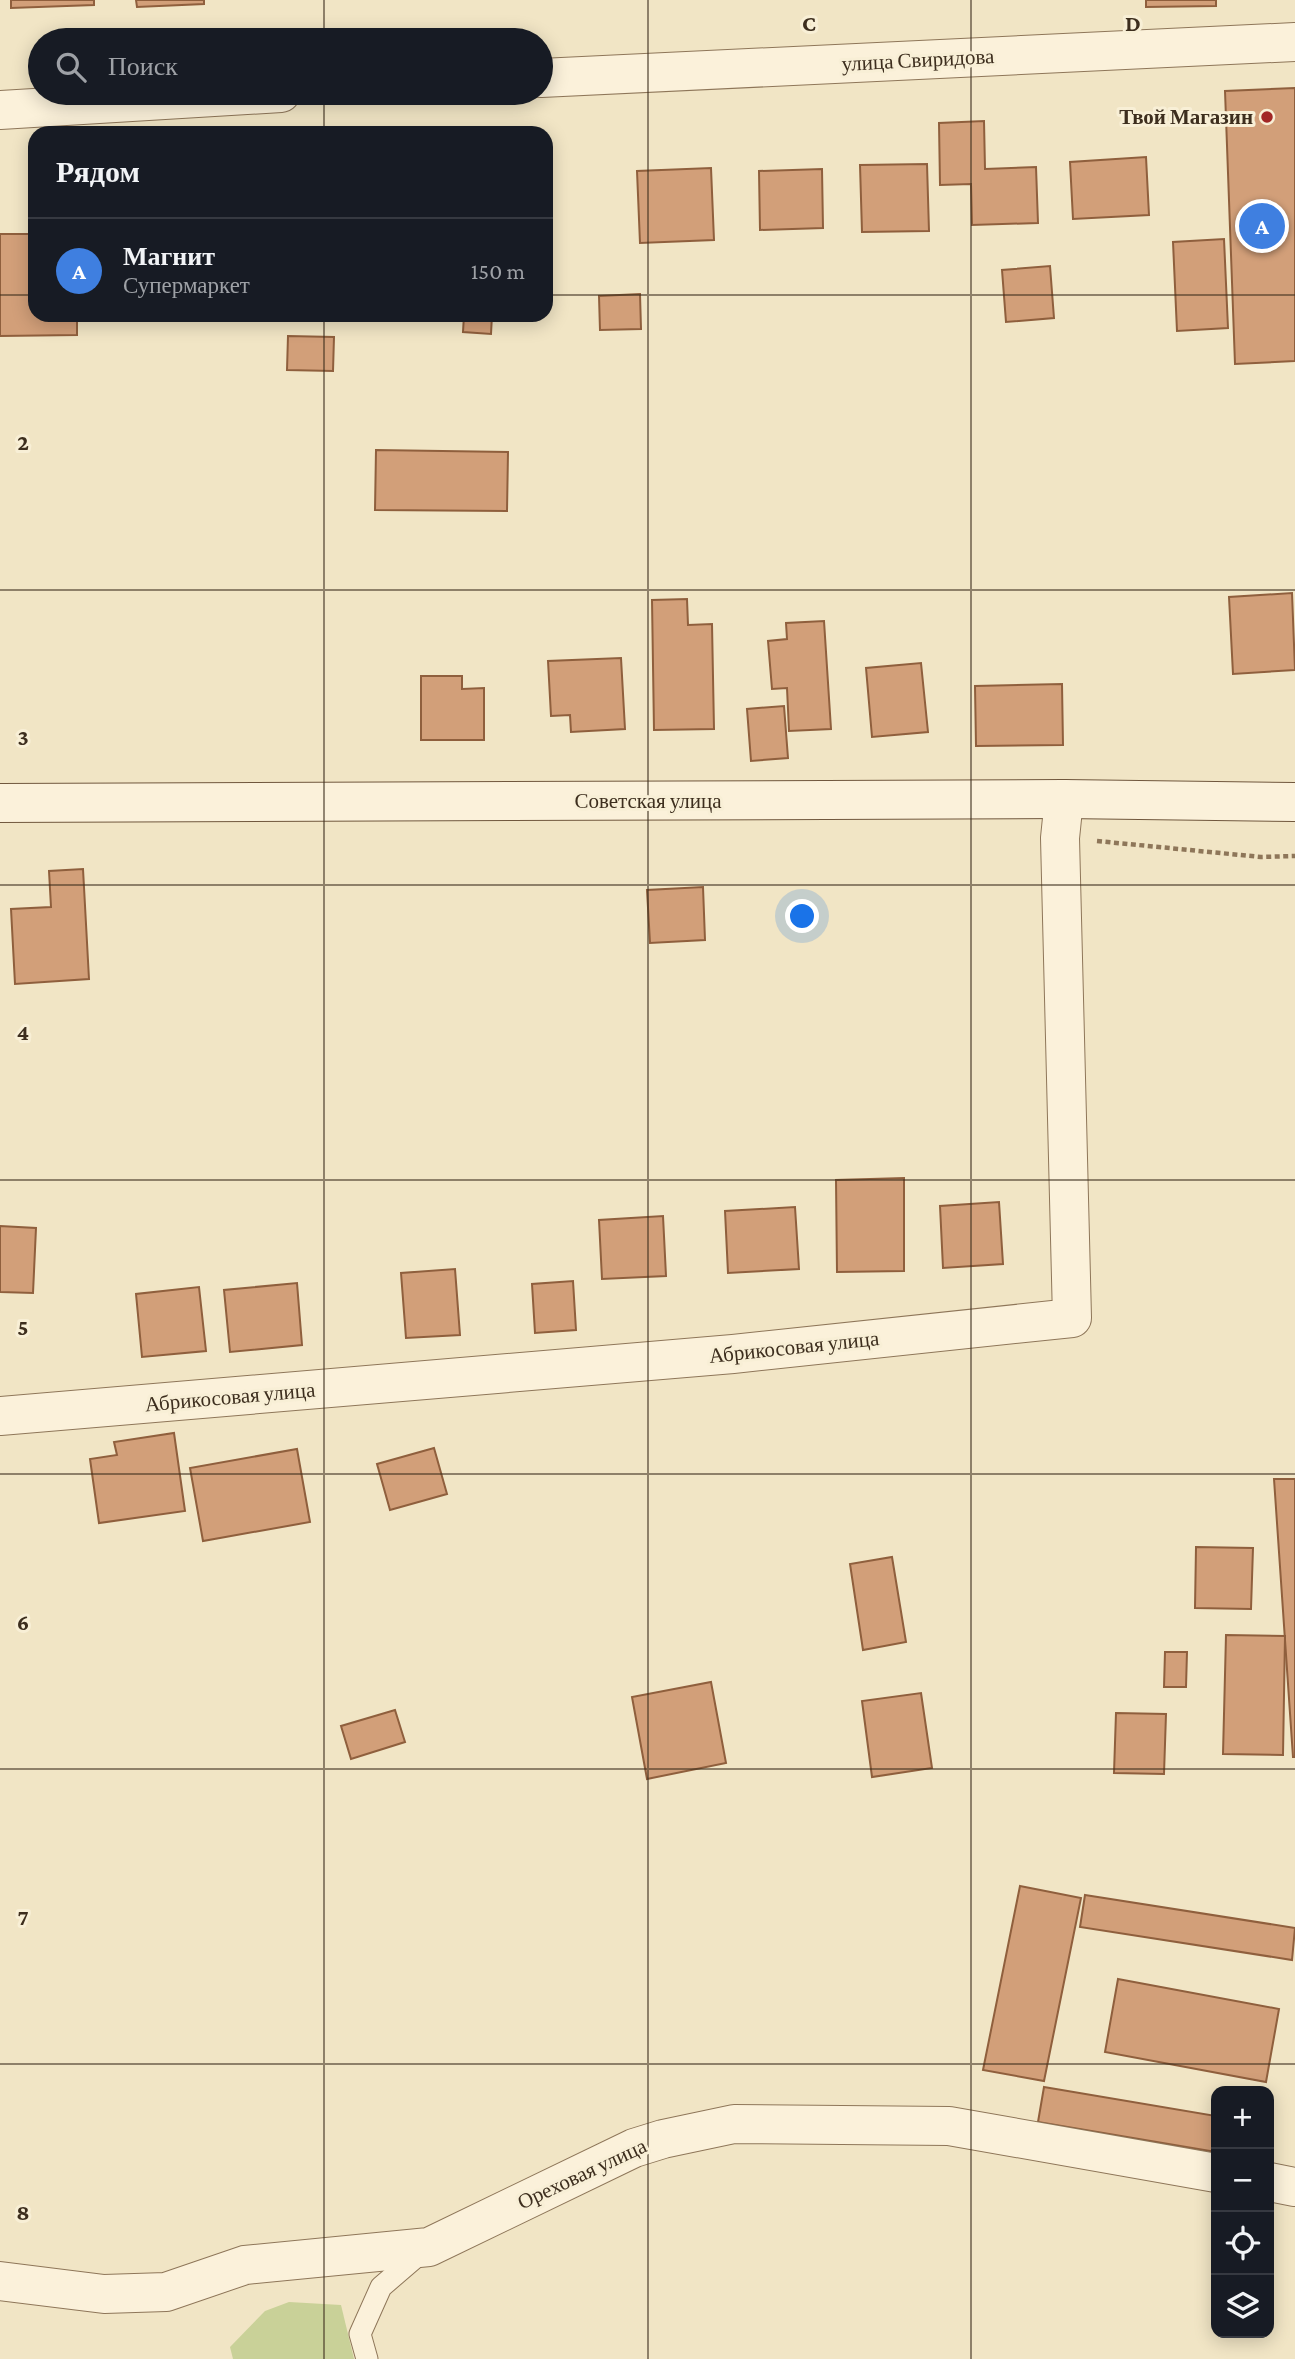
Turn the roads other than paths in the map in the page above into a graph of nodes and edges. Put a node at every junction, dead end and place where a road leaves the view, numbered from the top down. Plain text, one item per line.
1 (1295, 42) edge
2 (553, 77) edge
3 (83, 105) edge
4 (0, 110) edge
5 (1064, 799) junction
6 (1295, 802) edge
7 (0, 803) edge
8 (0, 1416) edge
9 (1211, 2172) edge
10 (1274, 2183) edge
11 (1295, 2187) edge
12 (429, 2247) junction
13 (0, 2281) edge
14 (367, 2359) edge

1 - 2 street, улица Свиридова
3 - 4 street
5 - 6 street, Советская улица
5 - 7 street, Советская улица
5 - 8 street, Абрикосовая улица
9 - 12 street, Ореховая улица
10 - 11 street
12 - 13 street, Ореховая улица
12 - 14 lane

